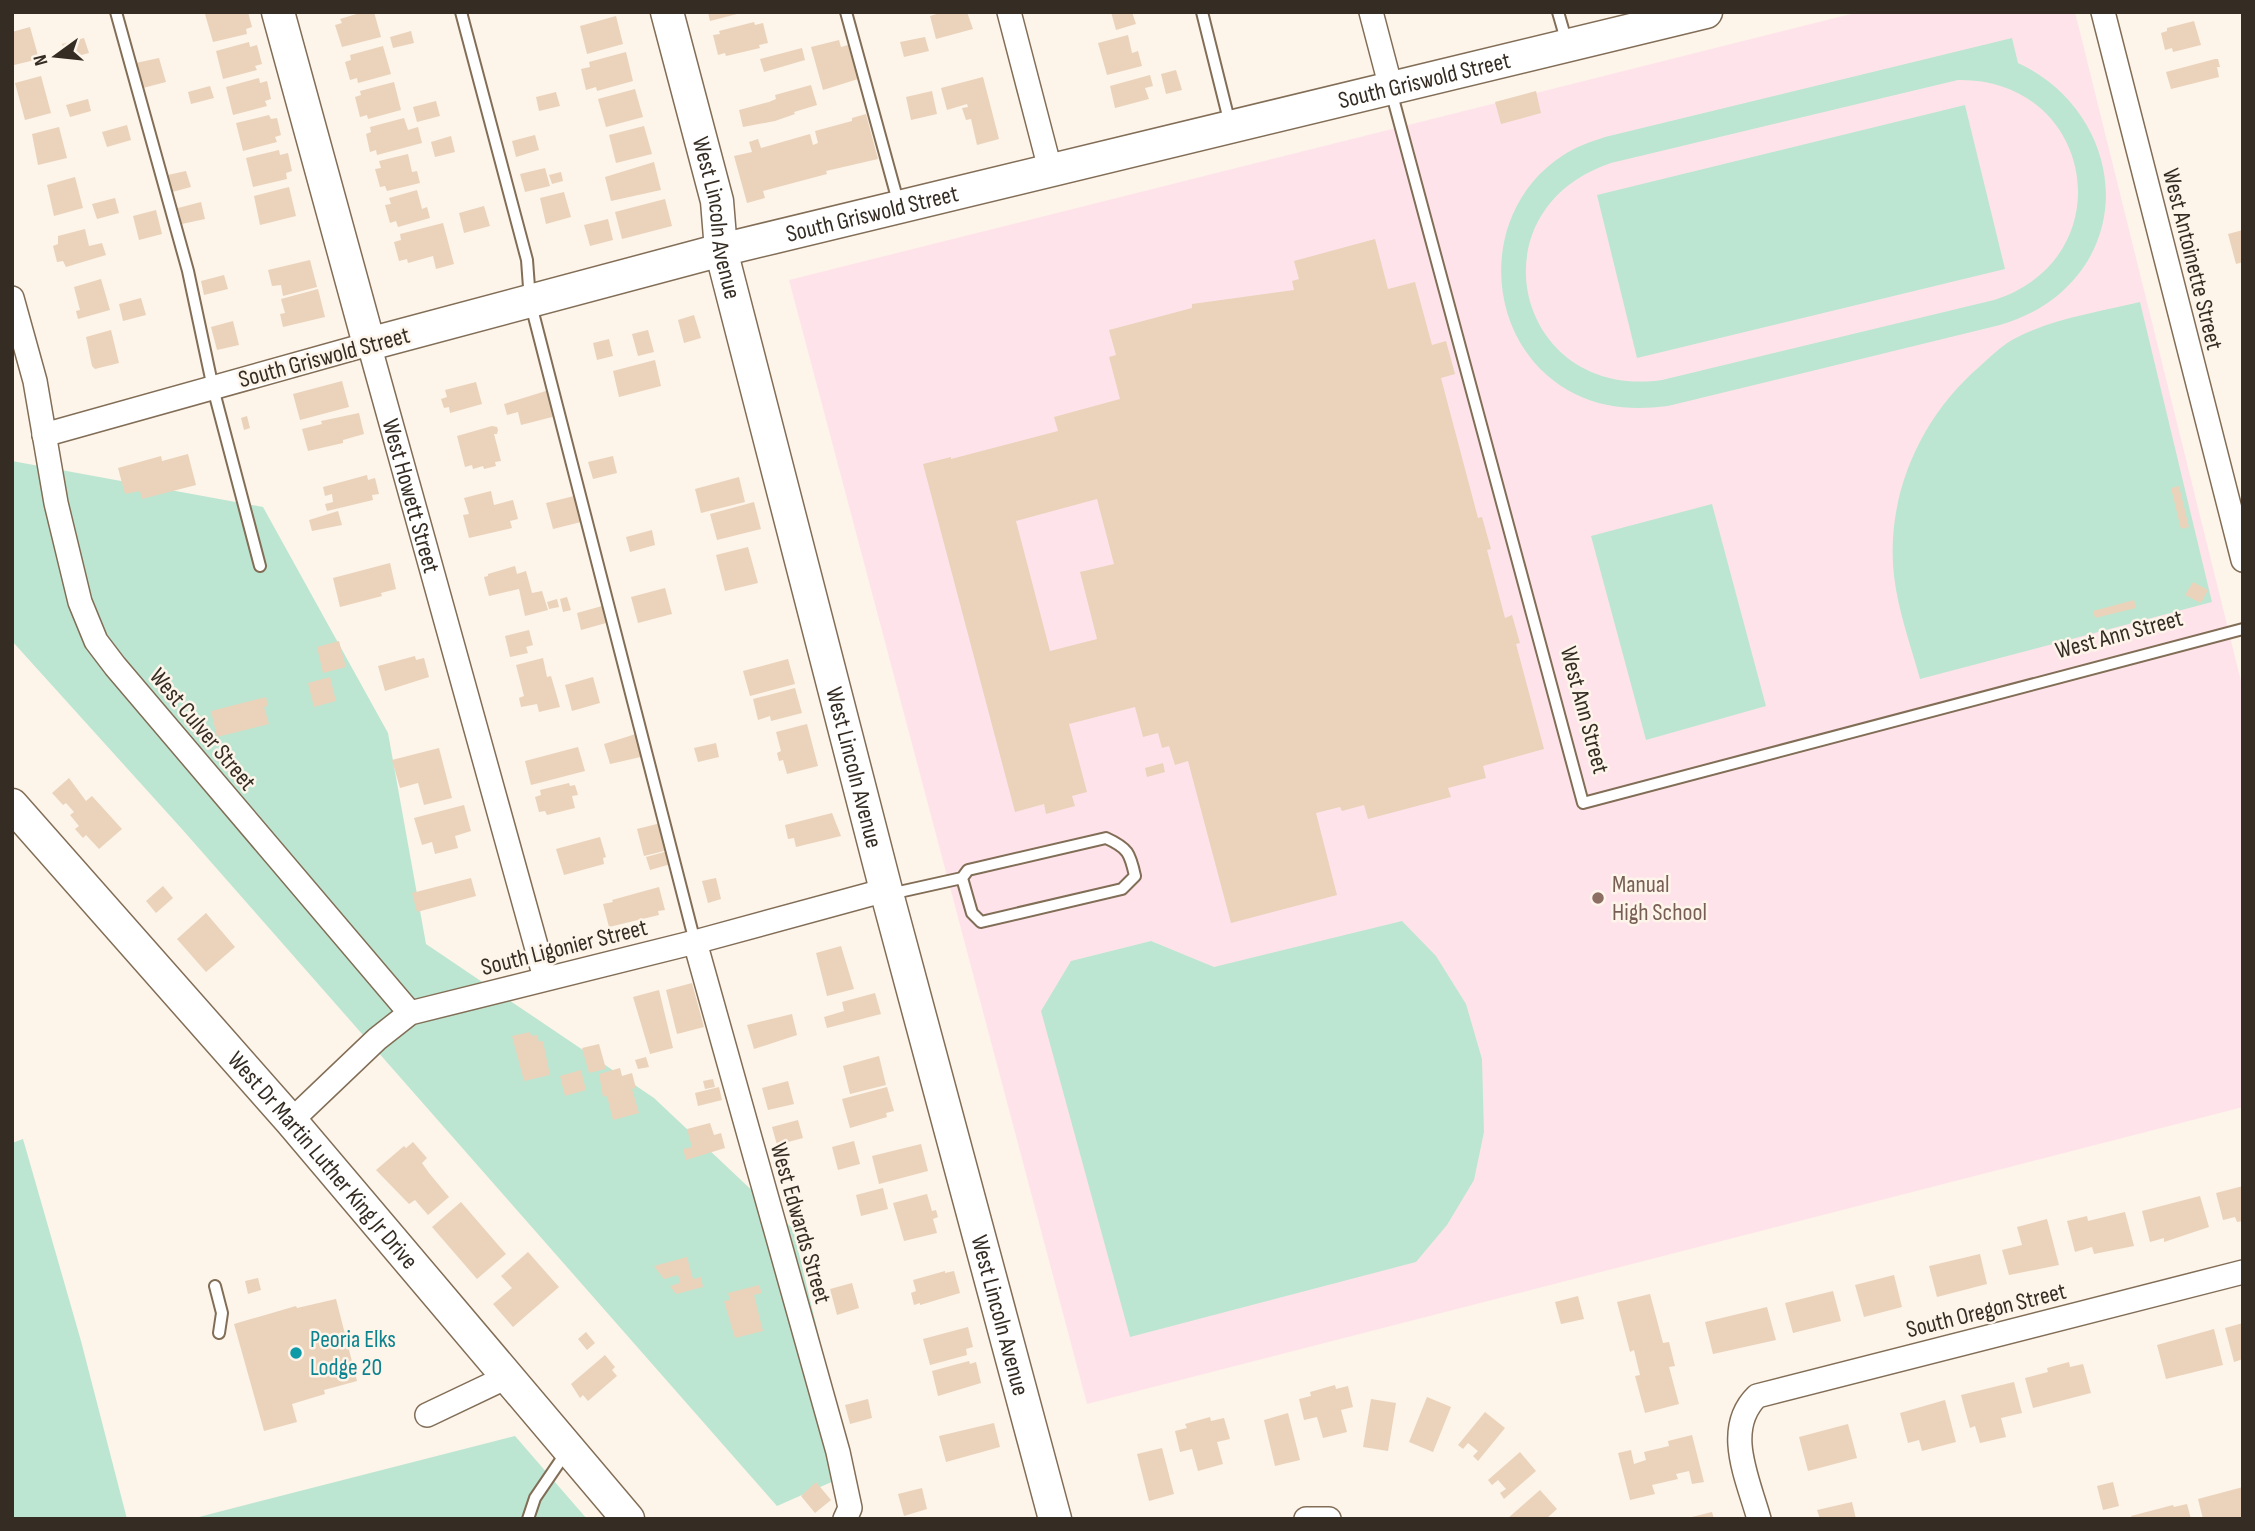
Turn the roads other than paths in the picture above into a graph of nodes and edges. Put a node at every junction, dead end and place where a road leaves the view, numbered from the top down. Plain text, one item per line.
1 (116, 12) edge
2 (278, 12) edge
3 (461, 12) edge
4 (667, 12) edge
5 (846, 12) edge
6 (1009, 12) edge
7 (1202, 12) edge
8 (1371, 12) edge
9 (1558, 12) edge
10 (1706, 12) edge
11 (2103, 12) edge
12 (1568, 46) junction
13 (1391, 88) junction
14 (1230, 126) junction
15 (1050, 169) junction
16 (900, 206) junction
17 (721, 250) junction
18 (12, 298) edge
19 (530, 301) junction
20 (369, 344) junction
21 (213, 388) junction
22 (44, 435) junction
23 (2243, 560) edge
24 (260, 566) dead end
25 (2243, 629) edge
26 (12, 805) edge
27 (962, 878) junction
28 (887, 892) junction
29 (695, 942) junction
30 (545, 978) junction
31 (410, 1013) junction
32 (291, 1121) junction
33 (2243, 1272) edge
34 (215, 1286) dead end
35 (219, 1334) dead end
36 (507, 1377) junction
37 (427, 1415) dead end
38 (568, 1448) junction
39 (528, 1519) edge
40 (628, 1519) edge
41 (845, 1519) edge
42 (1055, 1519) edge
43 (1306, 1519) edge
44 (1329, 1519) edge
45 (1759, 1519) edge

1 - 21 lane
2 - 20 main road, West Howett Street
3 - 19 lane
4 - 17 main road, West Lincoln Avenue
5 - 16 lane
6 - 15 street
7 - 14 lane
8 - 13 street, West Ann Street
9 - 12 lane
10 - 12 main road, South Griswold Street
11 - 23 street, West Antoinette Street
12 - 13 main road, South Griswold Street
13 - 14 main road, South Griswold Street
13 - 25 lane, West Ann Street
14 - 15 main road, South Griswold Street
15 - 16 main road, South Griswold Street
16 - 17 main road, South Griswold Street
17 - 19 main road, South Griswold Street
17 - 28 main road, West Lincoln Avenue
18 - 22 street, West Culver Street
19 - 20 main road, South Griswold Street
19 - 29 lane
20 - 21 street, South Griswold Street
20 - 30 street, West Howett Street
21 - 22 street, South Griswold Street
21 - 24 lane
22 - 31 street, West Culver Street
26 - 32 main road, West Dr Martin Luther King Jr Drive
27 - 27 lane
27 - 28 lane
28 - 29 street, South Ligonier Street
28 - 42 main road, West Lincoln Avenue
29 - 30 street, South Ligonier Street
29 - 41 street, West Edwards Street
30 - 31 street, South Ligonier Street
31 - 32 street, South Ligonier Street
32 - 36 main road, West Dr Martin Luther King Jr Drive
33 - 45 street, South Oregon Street
34 - 35 lane
36 - 37 street
36 - 38 main road, West Dr Martin Luther King Jr Drive
38 - 39 lane
38 - 40 main road, West Dr Martin Luther King Jr Drive
43 - 44 street

